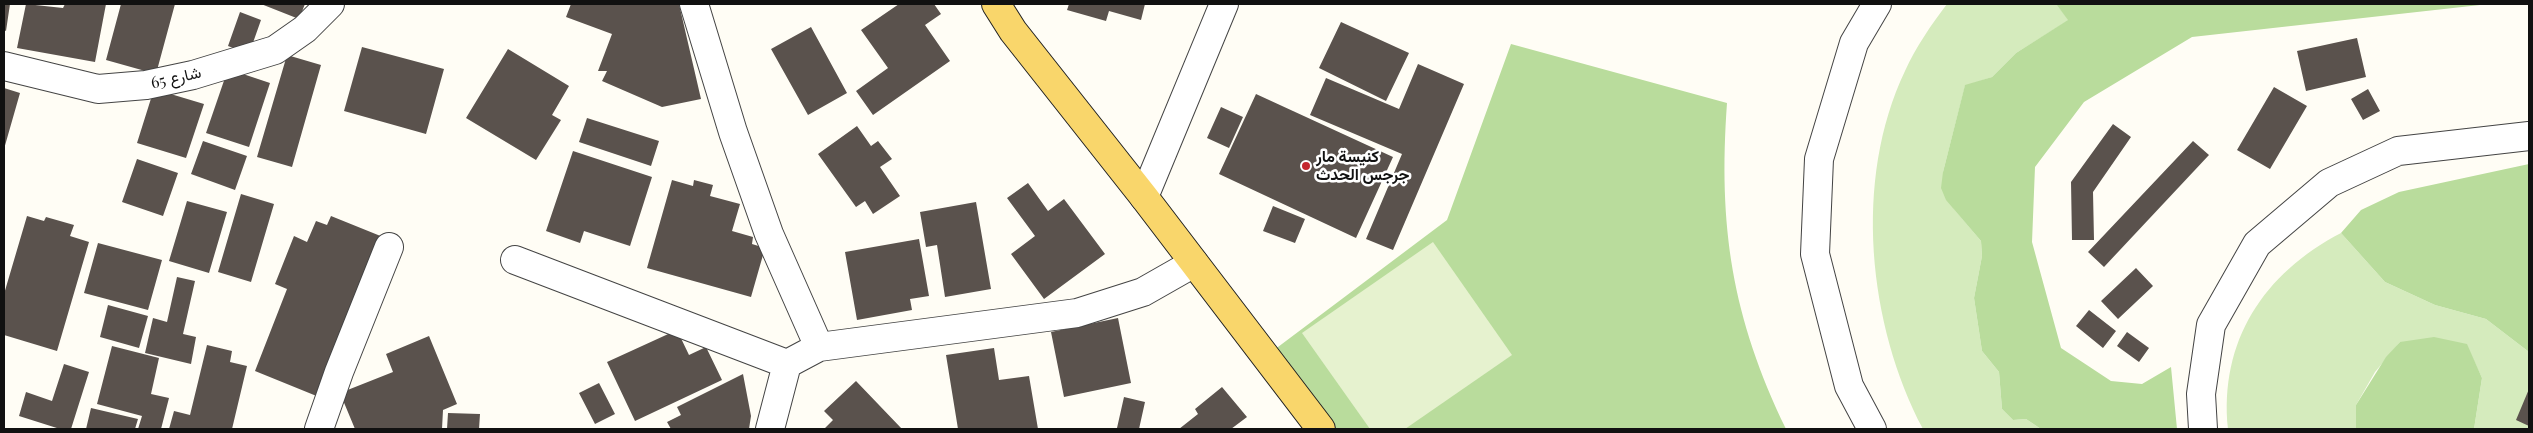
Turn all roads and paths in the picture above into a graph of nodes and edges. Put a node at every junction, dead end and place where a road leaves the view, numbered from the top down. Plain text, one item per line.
1 (330, 4) edge
2 (694, 4) edge
3 (996, 4) edge
4 (1224, 4) edge
5 (1878, 4) edge
6 (4, 66) edge
7 (2529, 136) edge
8 (1144, 197) junction
9 (389, 247) dead end
10 (515, 260) dead end
11 (1194, 263) junction
12 (819, 346) junction
13 (787, 364) junction
14 (319, 429) edge
15 (770, 429) edge
16 (1321, 429) edge
17 (1872, 429) edge
18 (2203, 429) edge

1 - 6 street, شارع 65
2 - 12 street
3 - 8 main road
4 - 8 street
5 - 17 street
7 - 18 street
8 - 11 main road
9 - 14 street
10 - 13 street
11 - 12 street
11 - 16 main road
12 - 13 street
13 - 15 street

